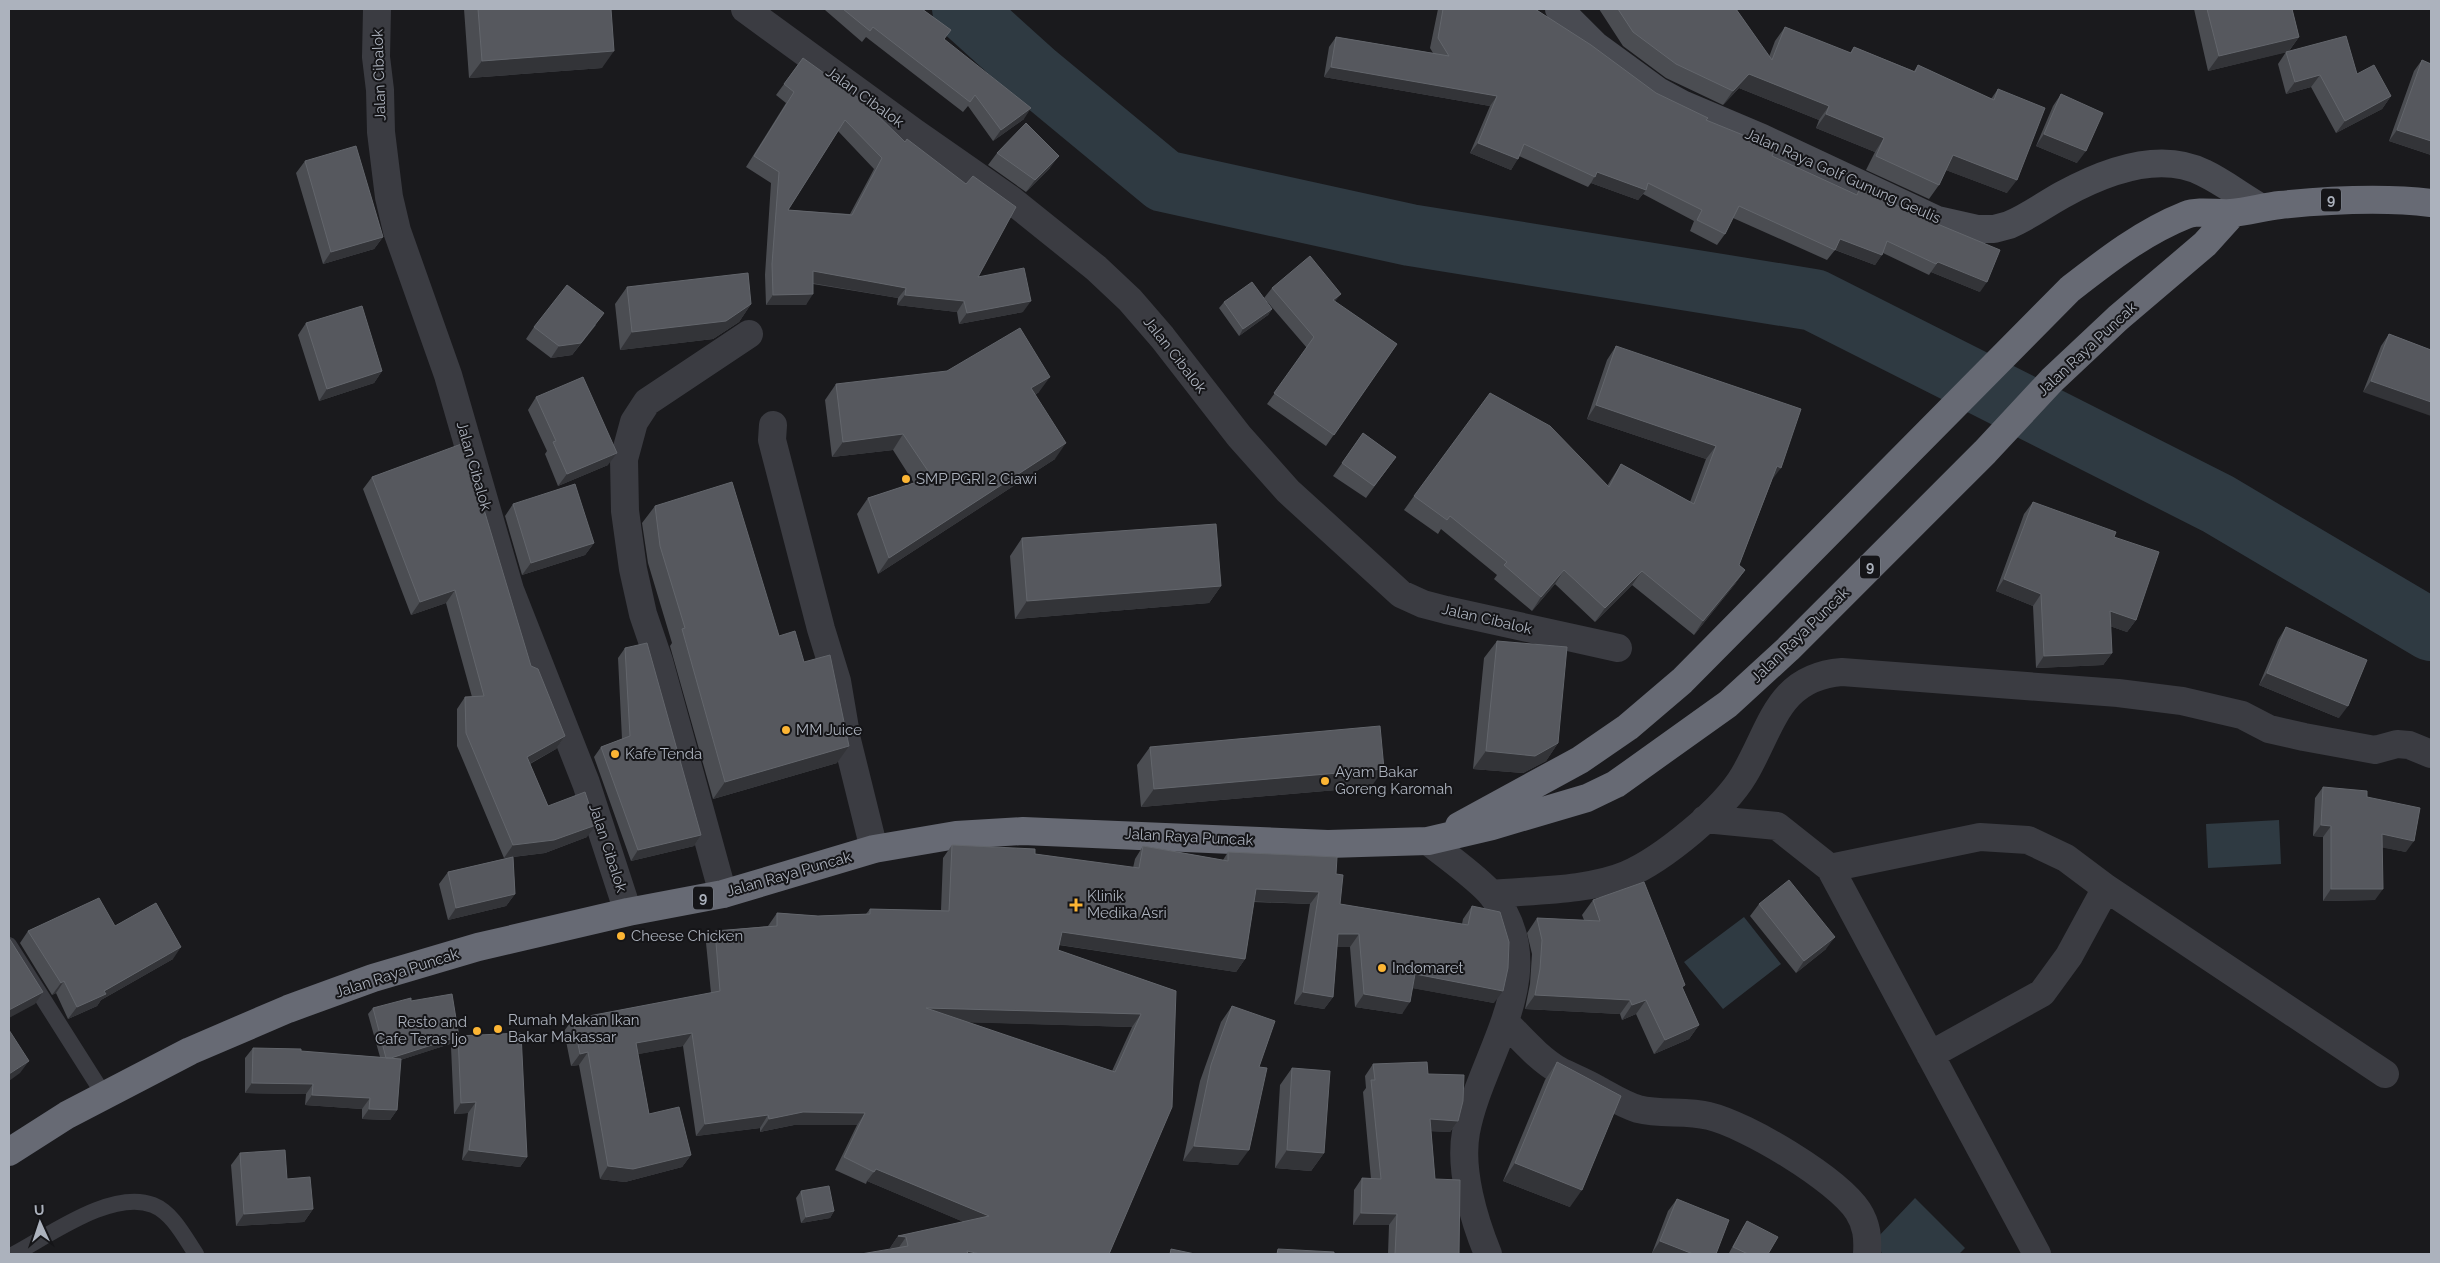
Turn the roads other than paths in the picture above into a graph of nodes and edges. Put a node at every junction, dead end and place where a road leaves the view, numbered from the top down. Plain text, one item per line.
1 (377, 9) edge
2 (745, 9) edge
3 (1559, 9) edge
4 (2431, 203) edge
5 (2260, 207) junction
6 (2232, 213) junction
7 (750, 334) dead end
8 (773, 425) dead end
9 (1618, 648) dead end
10 (2431, 754) edge
11 (1490, 817) junction
12 (1705, 819) junction
13 (1433, 840) junction
14 (874, 849) junction
15 (1830, 868) junction
16 (2106, 888) junction
17 (723, 894) junction
18 (1492, 894) junction
19 (628, 912) junction
20 (9, 945) edge
21 (1506, 1023) junction
22 (1930, 1054) junction
23 (2385, 1074) dead end
24 (104, 1095) junction
25 (9, 1152) edge
26 (14, 1254) edge
27 (196, 1254) edge
28 (1488, 1254) edge
29 (1867, 1254) edge
30 (2038, 1254) edge

1 - 19 street, Jalan Cibalok
2 - 9 street, Jalan Cibalok
3 - 5 main road, Jalan Raya Golf Gunung Geulis
4 - 5 highway, Jalan Raya Puncak / 9
5 - 6 highway, Jalan Raya Puncak / 9
6 - 11 highway, Jalan Raya Puncak / 9
6 - 11 highway, Jalan Raya Puncak / 9
7 - 17 street
8 - 14 street
10 - 12 street
11 - 13 highway, Jalan Raya Puncak / 9
12 - 15 street
12 - 18 street
13 - 14 highway, Jalan Raya Puncak / 9
13 - 18 street
14 - 17 highway, Jalan Raya Puncak / 9
15 - 16 street
15 - 22 street
16 - 22 street
16 - 23 street
17 - 19 highway, Jalan Raya Puncak / 9
18 - 21 street
19 - 24 highway, Jalan Raya Puncak / 9
20 - 24 lane
21 - 28 street
21 - 29 street
22 - 30 street
24 - 25 highway, Jalan Raya Puncak / 9
26 - 27 lane

